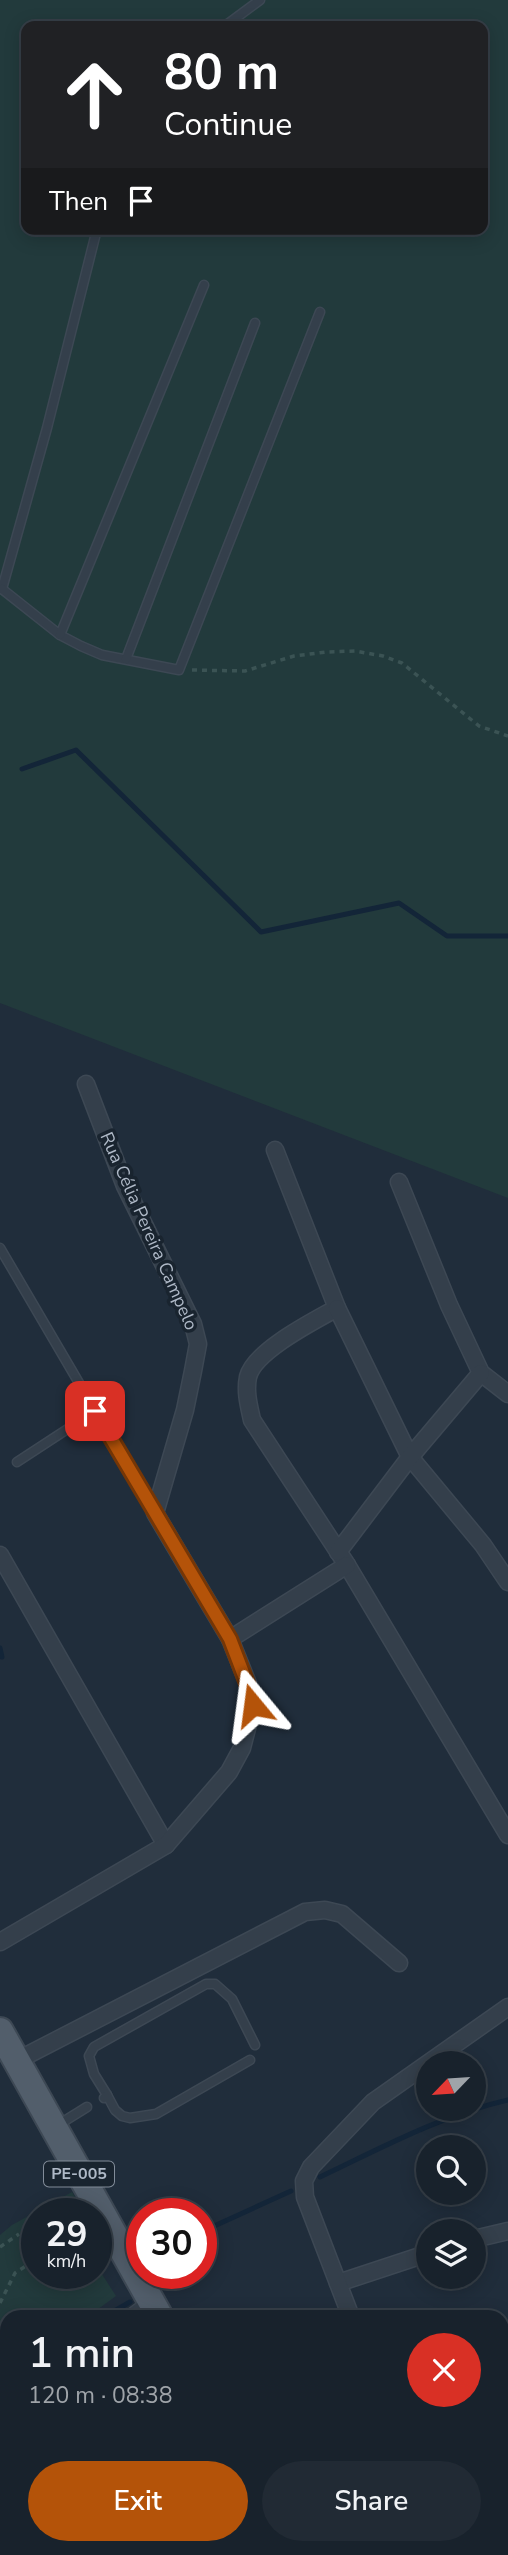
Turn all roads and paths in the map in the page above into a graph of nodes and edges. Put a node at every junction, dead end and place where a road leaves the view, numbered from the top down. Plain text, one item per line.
1 (260, 0) edge
2 (232, 21) edge
3 (95, 235) edge
4 (204, 285) dead end
5 (320, 312) dead end
6 (255, 323) dead end
7 (1, 588) edge
8 (60, 635) junction
9 (126, 659) junction
10 (179, 670) junction
11 (508, 736) edge
12 (86, 1084) dead end
13 (275, 1150) dead end
14 (399, 1182) dead end
15 (0, 1248) edge
16 (337, 1308) junction
17 (481, 1373) junction
18 (508, 1394) edge
19 (95, 1411) junction
20 (410, 1457) junction
21 (17, 1462) dead end
22 (155, 1513) junction
23 (0, 1555) edge
24 (343, 1558) junction
25 (508, 1582) edge
26 (230, 1639) junction
27 (508, 1835) edge
28 (166, 1845) junction
29 (0, 1942) edge
30 (399, 1963) dead end
31 (508, 2007) edge
32 (0, 2031) edge
33 (255, 2045) dead end
34 (250, 2060) dead end
35 (16, 2061) junction
36 (87, 2107) dead end
37 (53, 2128) junction
38 (508, 2231) edge
39 (19, 2234) dead end
40 (486, 2236) edge
41 (0, 2247) edge
42 (416, 2257) edge
43 (21, 2269) edge
44 (338, 2283) junction
45 (0, 2303) edge
46 (147, 2310) edge
47 (348, 2310) edge

1 - 2 lane
3 - 7 lane
4 - 8 lane
5 - 10 lane
6 - 9 lane
7 - 8 lane
8 - 9 lane
9 - 10 lane
10 - 11 path
12 - 22 street, Rua Célia Pereira Campelo
13 - 16 street
14 - 17 street
15 - 19 lane
16 - 20 street
16 - 24 street
17 - 18 street
17 - 20 street
19 - 21 lane
19 - 22 lane
20 - 24 street
20 - 25 street
22 - 26 street
23 - 28 street
24 - 26 street
24 - 27 street
26 - 28 street
28 - 29 street
30 - 35 street
31 - 44 street
32 - 35 main road, PE-005
33 - 34 lane
35 - 37 main road, PE-005
36 - 37 lane
37 - 46 main road, PE-005
38 - 40 street
39 - 41 path
42 - 44 street
43 - 45 path
44 - 47 street

